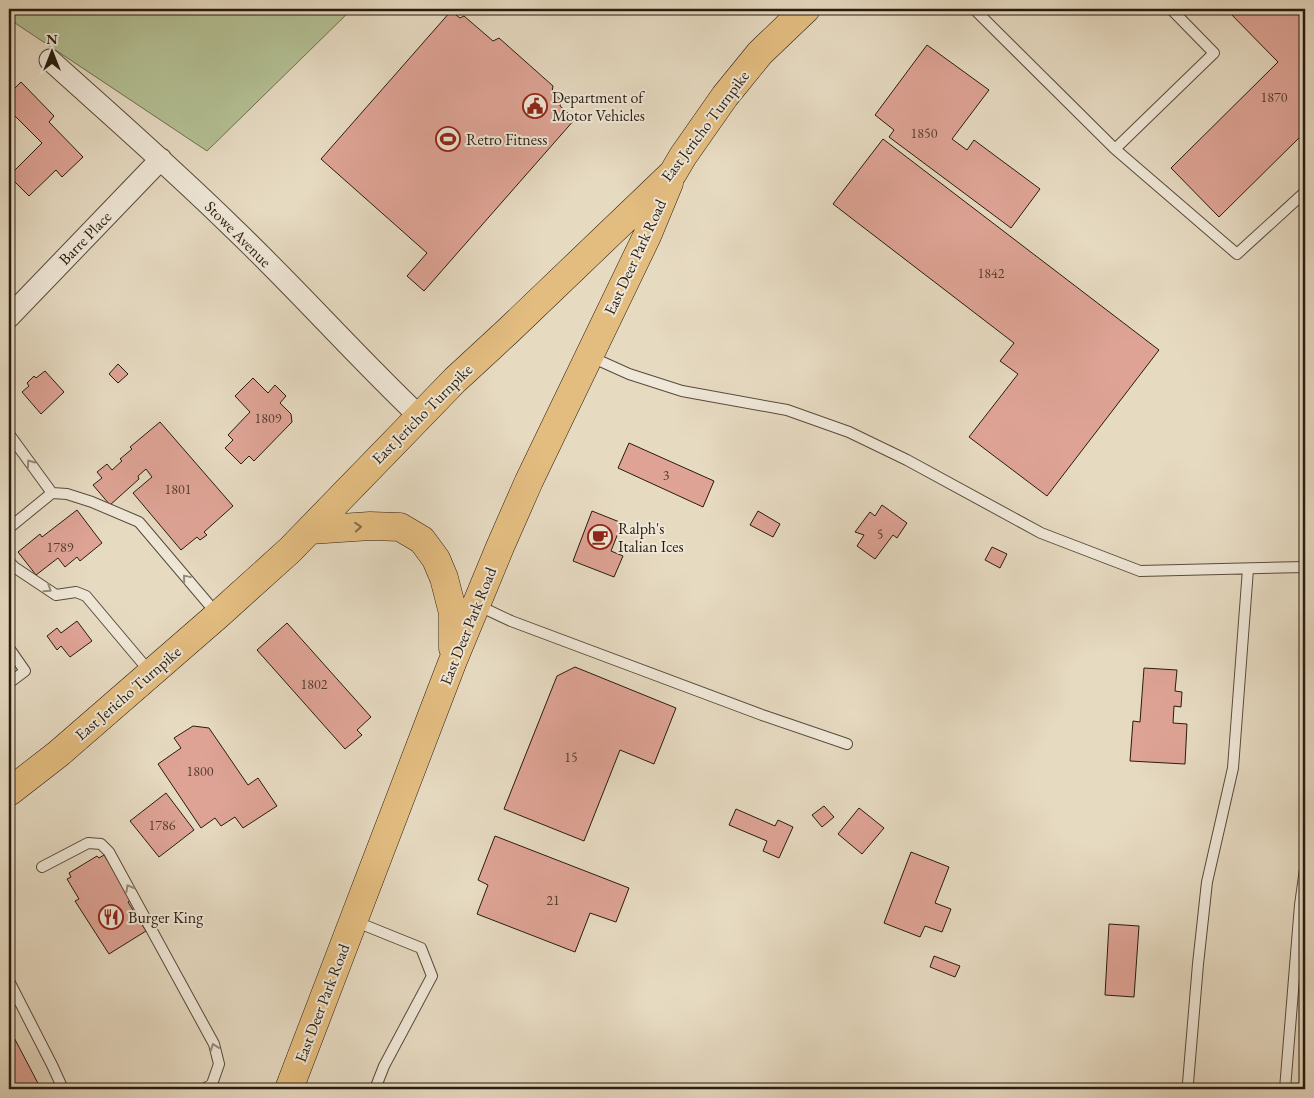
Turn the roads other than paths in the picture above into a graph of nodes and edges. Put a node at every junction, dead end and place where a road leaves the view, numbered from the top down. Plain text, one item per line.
1 (806, 9) edge
2 (974, 9) edge
3 (1171, 9) edge
4 (50, 60) dead end
5 (1115, 149) junction
6 (161, 159) junction
7 (673, 173) junction
8 (1305, 192) edge
9 (9, 317) edge
10 (588, 356) junction
11 (419, 416) junction
12 (9, 434) edge
13 (52, 493) junction
14 (9, 528) edge
15 (310, 530) junction
16 (9, 561) edge
17 (1305, 567) edge
18 (1248, 568) junction
19 (476, 605) junction
20 (218, 615) junction
21 (9, 648) edge
22 (452, 663) junction
23 (151, 673) junction
24 (9, 683) edge
25 (847, 744) dead end
26 (9, 792) edge
27 (42, 867) dead end
28 (1305, 869) edge
29 (353, 921) junction
30 (9, 981) edge
31 (63, 1089) edge
32 (204, 1089) edge
33 (289, 1089) edge
34 (375, 1089) edge
35 (1190, 1089) edge
36 (1285, 1089) edge

1 - 7 main road, East Jericho Turnpike
2 - 5 lane
3 - 5 lane
4 - 6 street, Stowe Avenue
5 - 8 lane
6 - 9 street, Barre Place
6 - 11 street, Stowe Avenue
7 - 10 main road, East Deer Park Road
7 - 11 main road, East Jericho Turnpike
10 - 18 lane
10 - 19 main road, East Deer Park Road
11 - 15 main road, East Jericho Turnpike
13 -> 12 lane
13 - 14 lane
20 -> 13 lane
15 - 20 main road, East Jericho Turnpike
15 -> 22 main road
16 -> 23 lane
17 - 18 lane
18 - 35 lane
19 - 22 main road, East Deer Park Road
19 - 25 lane
20 - 23 main road, East Jericho Turnpike
21 - 24 lane
22 - 29 main road, East Deer Park Road
23 - 26 main road, East Jericho Turnpike
32 -> 27 lane
28 - 36 lane
29 - 33 main road, East Deer Park Road
29 - 34 lane
30 - 31 lane

